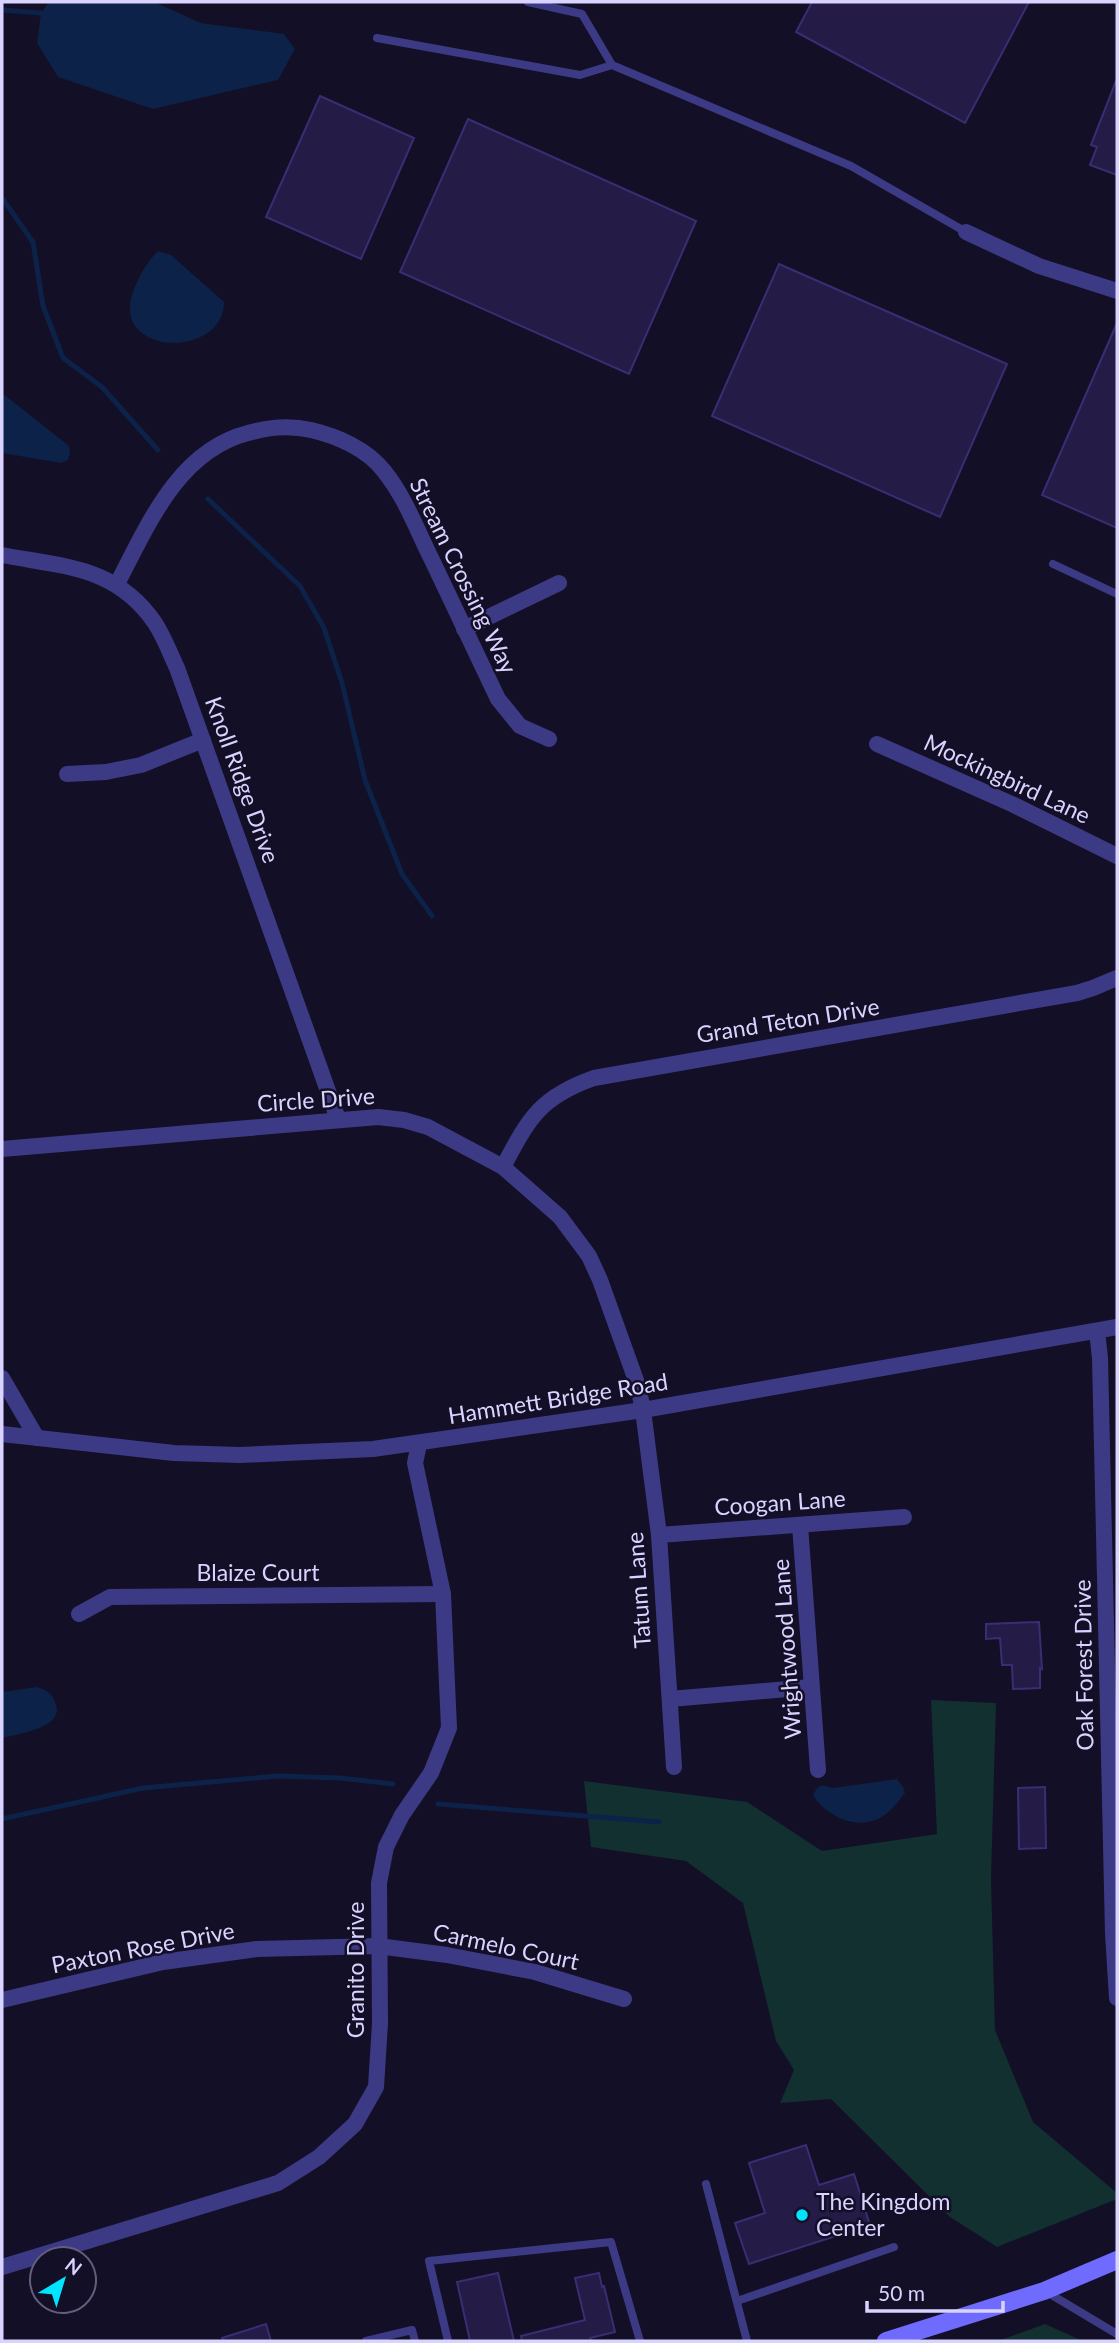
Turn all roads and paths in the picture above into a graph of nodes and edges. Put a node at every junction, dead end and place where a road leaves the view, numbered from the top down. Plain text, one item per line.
1 (528, 2) edge
2 (377, 38) dead end
3 (612, 65) junction
4 (966, 232) joint
5 (1117, 291) edge
6 (2, 555) edge
7 (1053, 564) dead end
8 (559, 583) dead end
9 (117, 584) junction
10 (1117, 594) edge
11 (464, 629) junction
12 (549, 739) dead end
13 (203, 740) junction
14 (877, 744) dead end
15 (67, 774) dead end
16 (1117, 856) edge
17 (1117, 978) edge
18 (338, 1119) junction
19 (2, 1149) edge
20 (503, 1167) junction
21 (1117, 1327) edge
22 (1097, 1331) junction
23 (2, 1378) edge
24 (643, 1410) junction
25 (2, 1434) edge
26 (37, 1438) junction
27 (419, 1444) junction
28 (904, 1517) dead end
29 (800, 1525) junction
30 (659, 1535) junction
31 (443, 1594) junction
32 (79, 1614) dead end
33 (811, 1688) junction
34 (670, 1699) junction
35 (674, 1767) dead end
36 (818, 1770) dead end
37 (378, 1946) junction
38 (1117, 1998) edge
39 (624, 1999) dead end
40 (2, 2000) edge
41 (706, 2184) dead end
42 (894, 2247) dead end
43 (1117, 2260) edge
44 (2, 2267) edge
45 (1044, 2291) junction
46 (737, 2301) junction
47 (1117, 2334) edge
48 (640, 2339) edge
49 (366, 2341) edge
50 (415, 2341) edge
51 (448, 2341) edge
52 (628, 2341) edge
53 (747, 2341) edge
54 (886, 2341) edge

1 - 3 lane
2 - 3 lane
3 - 4 lane
4 - 5 street
6 - 9 street, Knoll Ridge Drive
7 - 10 lane
8 - 11 street
9 - 11 street, Stream Crossing Way
9 - 13 street, Knoll Ridge Drive
11 - 12 street, Stream Crossing Way
13 - 15 street
13 - 18 street, Knoll Ridge Drive
14 - 16 street, Mockingbird Lane
17 - 20 street, Grand Teton Drive
18 - 19 street, Circle Drive
18 - 20 street, Circle Drive
20 - 24 street, Circle Drive
21 - 22 street, Hammett Bridge Road
22 - 24 street, Hammett Bridge Road
22 - 38 street, Oak Forest Drive
23 - 26 street
24 - 27 street, Hammett Bridge Road
24 - 30 street, Tatum Lane
25 - 26 street, Hammett Bridge Road
26 - 27 street, Hammett Bridge Road
27 - 31 street, Granito Drive
28 - 29 street, Coogan Lane
29 - 30 street, Coogan Lane
29 - 33 street, Wrightwood Lane
30 - 34 street, Tatum Lane
31 - 32 street, Blaize Court
31 - 37 street, Granito Drive
33 - 34 street
33 - 36 street, Wrightwood Lane
34 - 35 street, Tatum Lane
37 - 39 street, Carmelo Court
37 - 40 street, Paxton Rose Drive
37 - 44 street, Granito Drive
41 - 46 lane
42 - 46 lane
43 - 45 main road
45 - 47 lane
45 - 54 main road
46 - 53 lane
48 - 51 lane
48 - 52 lane
49 - 50 lane

